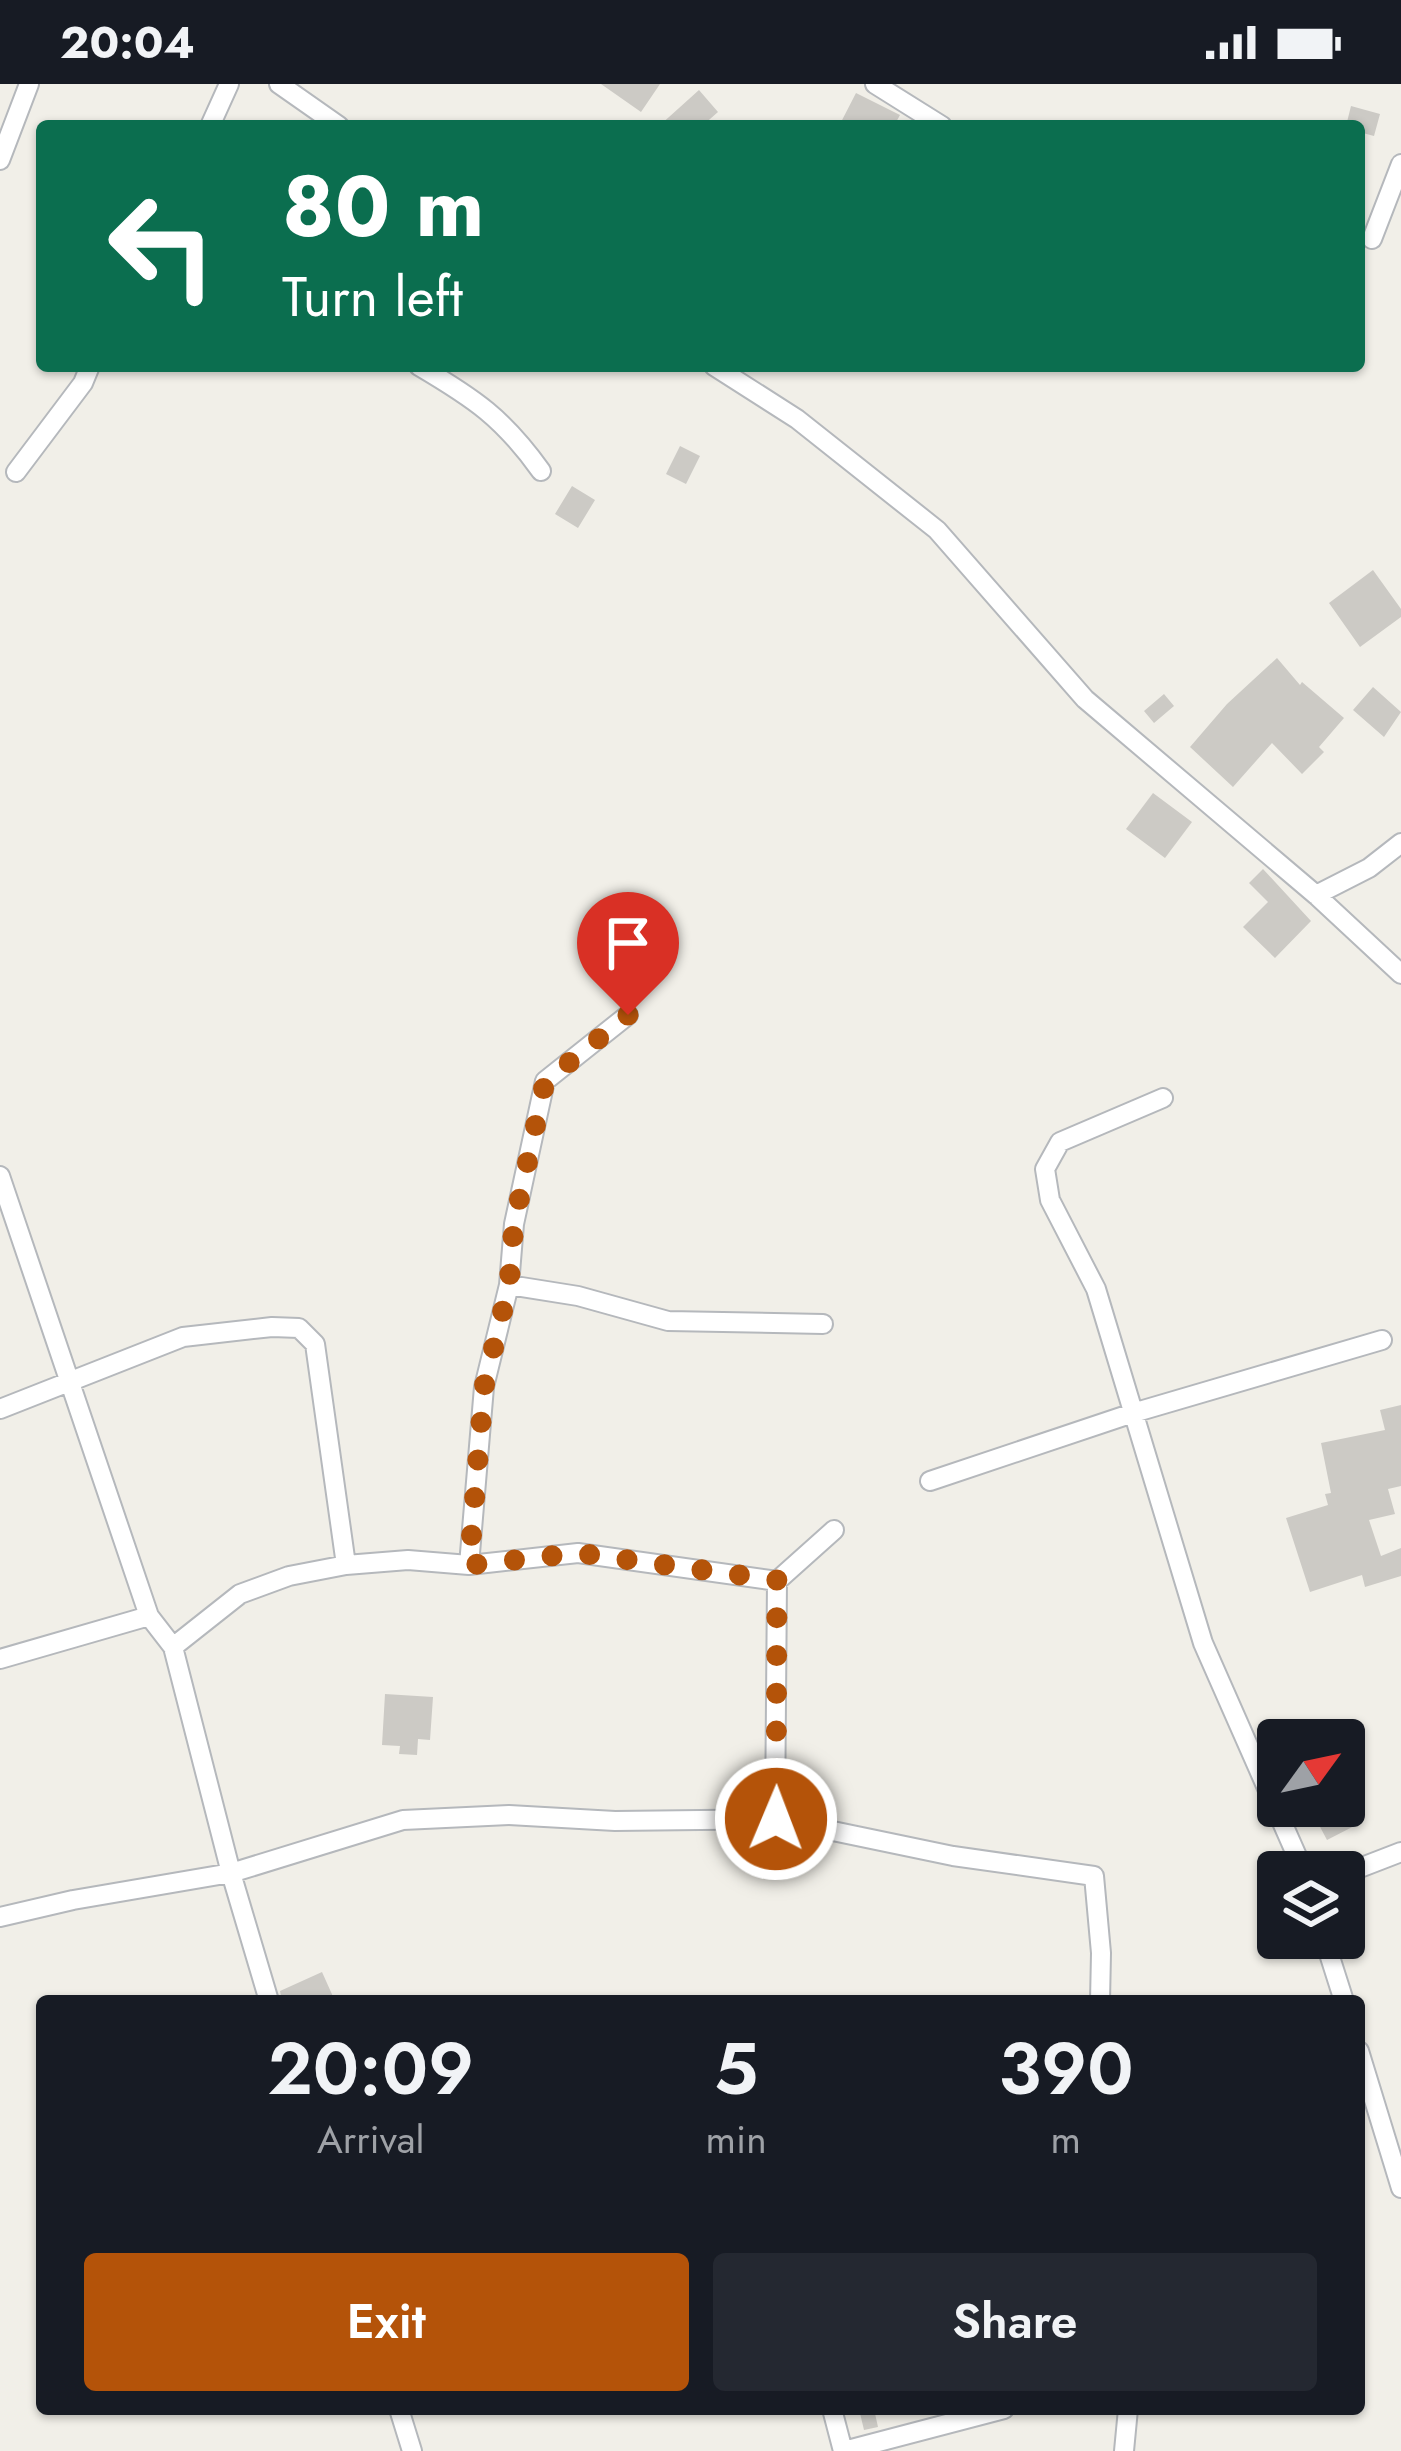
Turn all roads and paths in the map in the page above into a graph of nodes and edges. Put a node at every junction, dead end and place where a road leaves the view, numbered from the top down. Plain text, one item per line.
1 (29, 84) edge
2 (229, 84) edge
3 (279, 84) edge
4 (875, 84) edge
5 (213, 120) edge
6 (330, 120) edge
7 (932, 120) edge
8 (0, 160) edge
9 (1401, 164) edge
10 (1372, 239) dead end
11 (88, 372) edge
12 (429, 372) edge
13 (723, 372) edge
14 (541, 471) dead end
15 (16, 472) dead end
16 (1401, 843) edge
17 (1316, 895) junction
18 (1401, 974) edge
19 (628, 1015) dead end
20 (1163, 1098) dead end
21 (0, 1176) edge
22 (509, 1285) junction
23 (823, 1324) dead end
24 (1382, 1340) dead end
25 (70, 1382) junction
26 (0, 1409) edge
27 (1133, 1413) junction
28 (930, 1481) dead end
29 (835, 1530) dead end
30 (346, 1565) junction
31 (469, 1565) junction
32 (777, 1580) junction
33 (149, 1616) junction
34 (172, 1647) junction
35 (0, 1659) edge
36 (776, 1819) junction
37 (1295, 1851) edge
38 (1401, 1852) edge
39 (1365, 1866) edge
40 (232, 1873) junction
41 (0, 1917) edge
42 (1331, 1959) edge
43 (266, 1995) edge
44 (1100, 1995) edge
45 (1342, 1995) edge
46 (1365, 2071) edge
47 (1401, 2188) edge
48 (401, 2415) edge
49 (834, 2415) edge
50 (983, 2415) edge
51 (1127, 2415) edge
52 (412, 2451) edge
53 (844, 2451) edge
54 (1124, 2451) edge

1 - 8 street
2 - 5 street
3 - 6 street
4 - 7 street
9 - 10 street
11 - 15 street
12 - 14 street
13 - 17 street
16 - 17 street
17 - 18 street
19 - 22 street
20 - 27 street
21 - 25 street
22 - 23 street
22 - 31 street
24 - 27 street
25 - 26 street
25 - 30 street
25 - 33 street
27 - 28 street
27 - 37 street
29 - 32 street
30 - 31 street
30 - 34 street
31 - 32 street
32 - 36 street
33 - 34 street
33 - 35 street
34 - 40 street
36 - 40 street
36 - 44 street
38 - 39 street
40 - 41 street
40 - 43 street
42 - 45 street
46 - 47 street
48 - 52 street
49 - 53 street
50 - 53 street
51 - 54 street

